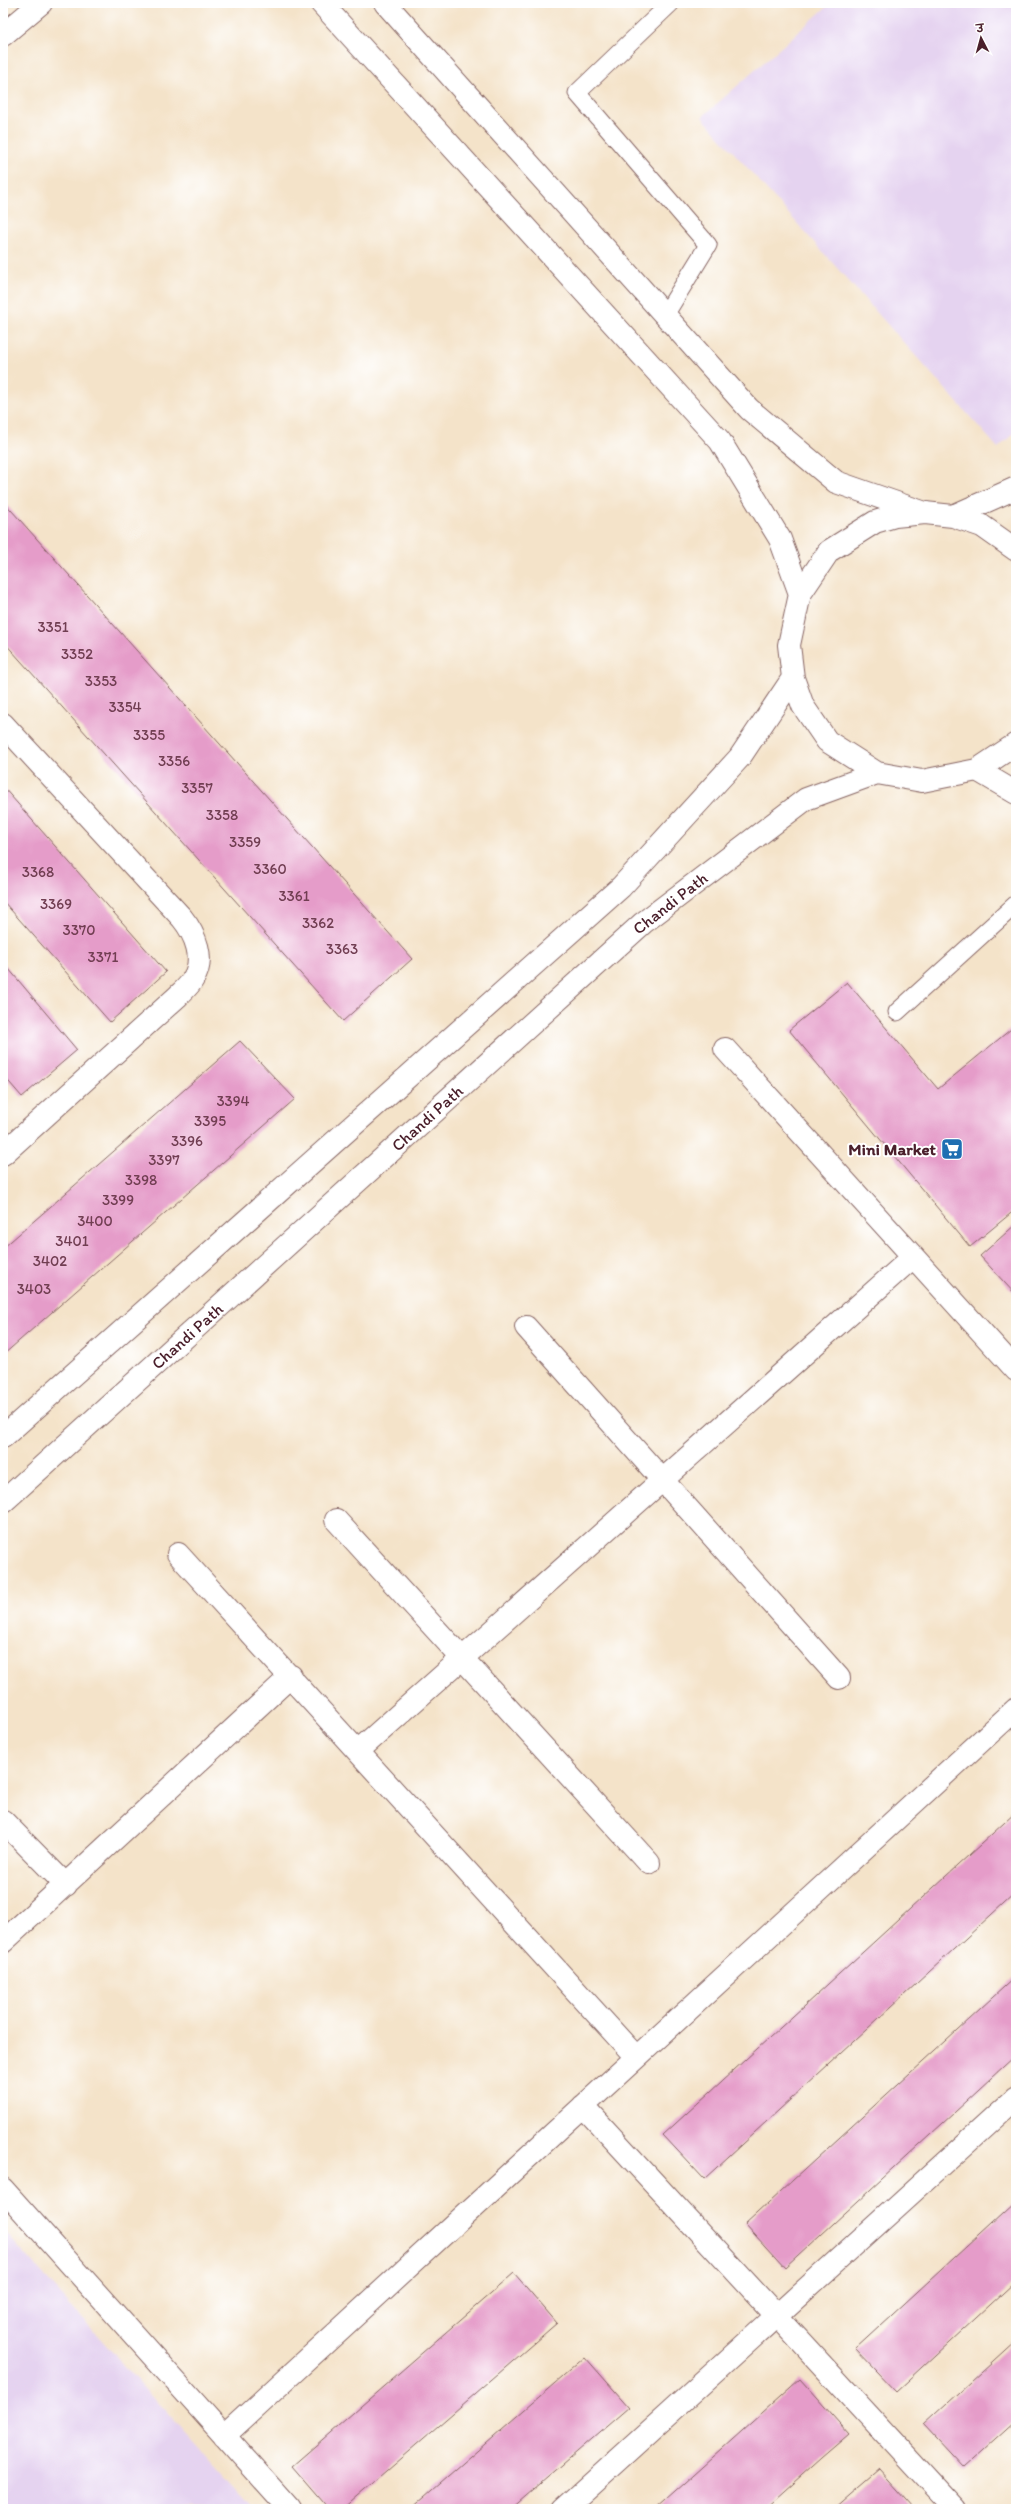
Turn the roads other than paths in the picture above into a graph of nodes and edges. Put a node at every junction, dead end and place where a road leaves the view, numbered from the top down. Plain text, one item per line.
1 (41, 3) edge
2 (321, 3) edge
3 (385, 3) edge
4 (672, 3) edge
5 (3, 35) edge
6 (665, 315) junction
7 (1016, 488) edge
8 (925, 513) junction
9 (953, 516) junction
10 (1016, 550) edge
11 (800, 594) junction
12 (793, 678) junction
13 (3, 724) edge
14 (1016, 744) edge
15 (977, 770) junction
16 (878, 773) junction
17 (1016, 793) edge
18 (1016, 904) edge
19 (897, 1012) dead end
20 (725, 1049) dead end
21 (5, 1146) edge
22 (913, 1257) junction
23 (526, 1327) dead end
24 (1016, 1370) edge
25 (3, 1437) edge
26 (662, 1480) junction
27 (3, 1502) edge
28 (336, 1520) dead end
29 (178, 1554) dead end
30 (462, 1658) junction
31 (291, 1676) junction
32 (839, 1678) dead end
33 (1013, 1719) edge
34 (358, 1751) junction
35 (3, 1820) edge
36 (649, 1863) dead end
37 (66, 1885) junction
38 (3, 1942) edge
39 (636, 2057) junction
40 (1016, 2098) edge
41 (583, 2106) junction
42 (3, 2189) edge
43 (776, 2316) junction
44 (224, 2436) junction
45 (290, 2509) edge
46 (564, 2509) edge
47 (956, 2509) edge

1 - 5 street
2 - 11 street
3 - 6 street
4 - 6 lane
6 - 8 street
7 - 9 street
8 - 9 street
8 - 11 street
9 - 10 street
11 - 12 street
12 - 16 street
12 - 25 street
13 - 21 street
14 - 15 street
15 - 16 street
15 - 17 street
16 - 27 street, Chandi Path
18 - 19 lane
20 - 22 street
22 - 24 street
22 - 26 street
23 - 26 street
26 - 30 street
26 - 32 street
28 - 30 street
29 - 31 street
30 - 34 street
30 - 36 street
31 - 34 street
31 - 37 street
33 - 39 street
34 - 39 street
35 - 37 street
37 - 38 street
39 - 41 street
40 - 43 street
41 - 43 street
41 - 44 street
42 - 44 street
43 - 46 street
43 - 47 street
44 - 45 street

